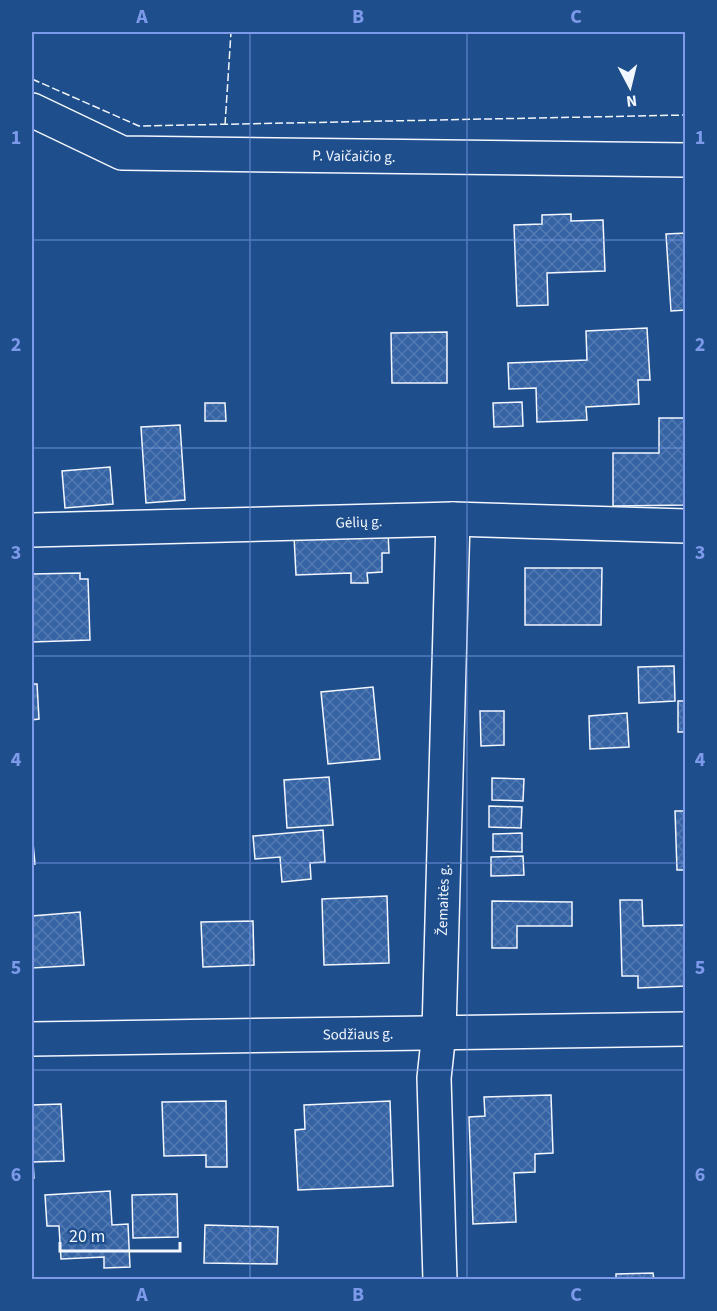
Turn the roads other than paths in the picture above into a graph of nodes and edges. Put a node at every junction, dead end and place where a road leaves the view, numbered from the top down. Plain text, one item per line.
1 (32, 110) edge
2 (686, 160) edge
3 (453, 519) junction
4 (686, 526) edge
5 (32, 530) edge
6 (686, 1029) edge
7 (439, 1032) junction
8 (32, 1039) edge
9 (440, 1280) edge

1 - 2 street, P. Vaičaičio g.
3 - 4 street, Gėlių g.
3 - 5 street, Gėlių g.
3 - 7 street, Žemaitės g.
6 - 7 street, Sodžiaus g.
7 - 8 street, Sodžiaus g.
7 - 9 street, Žemaitės g.

